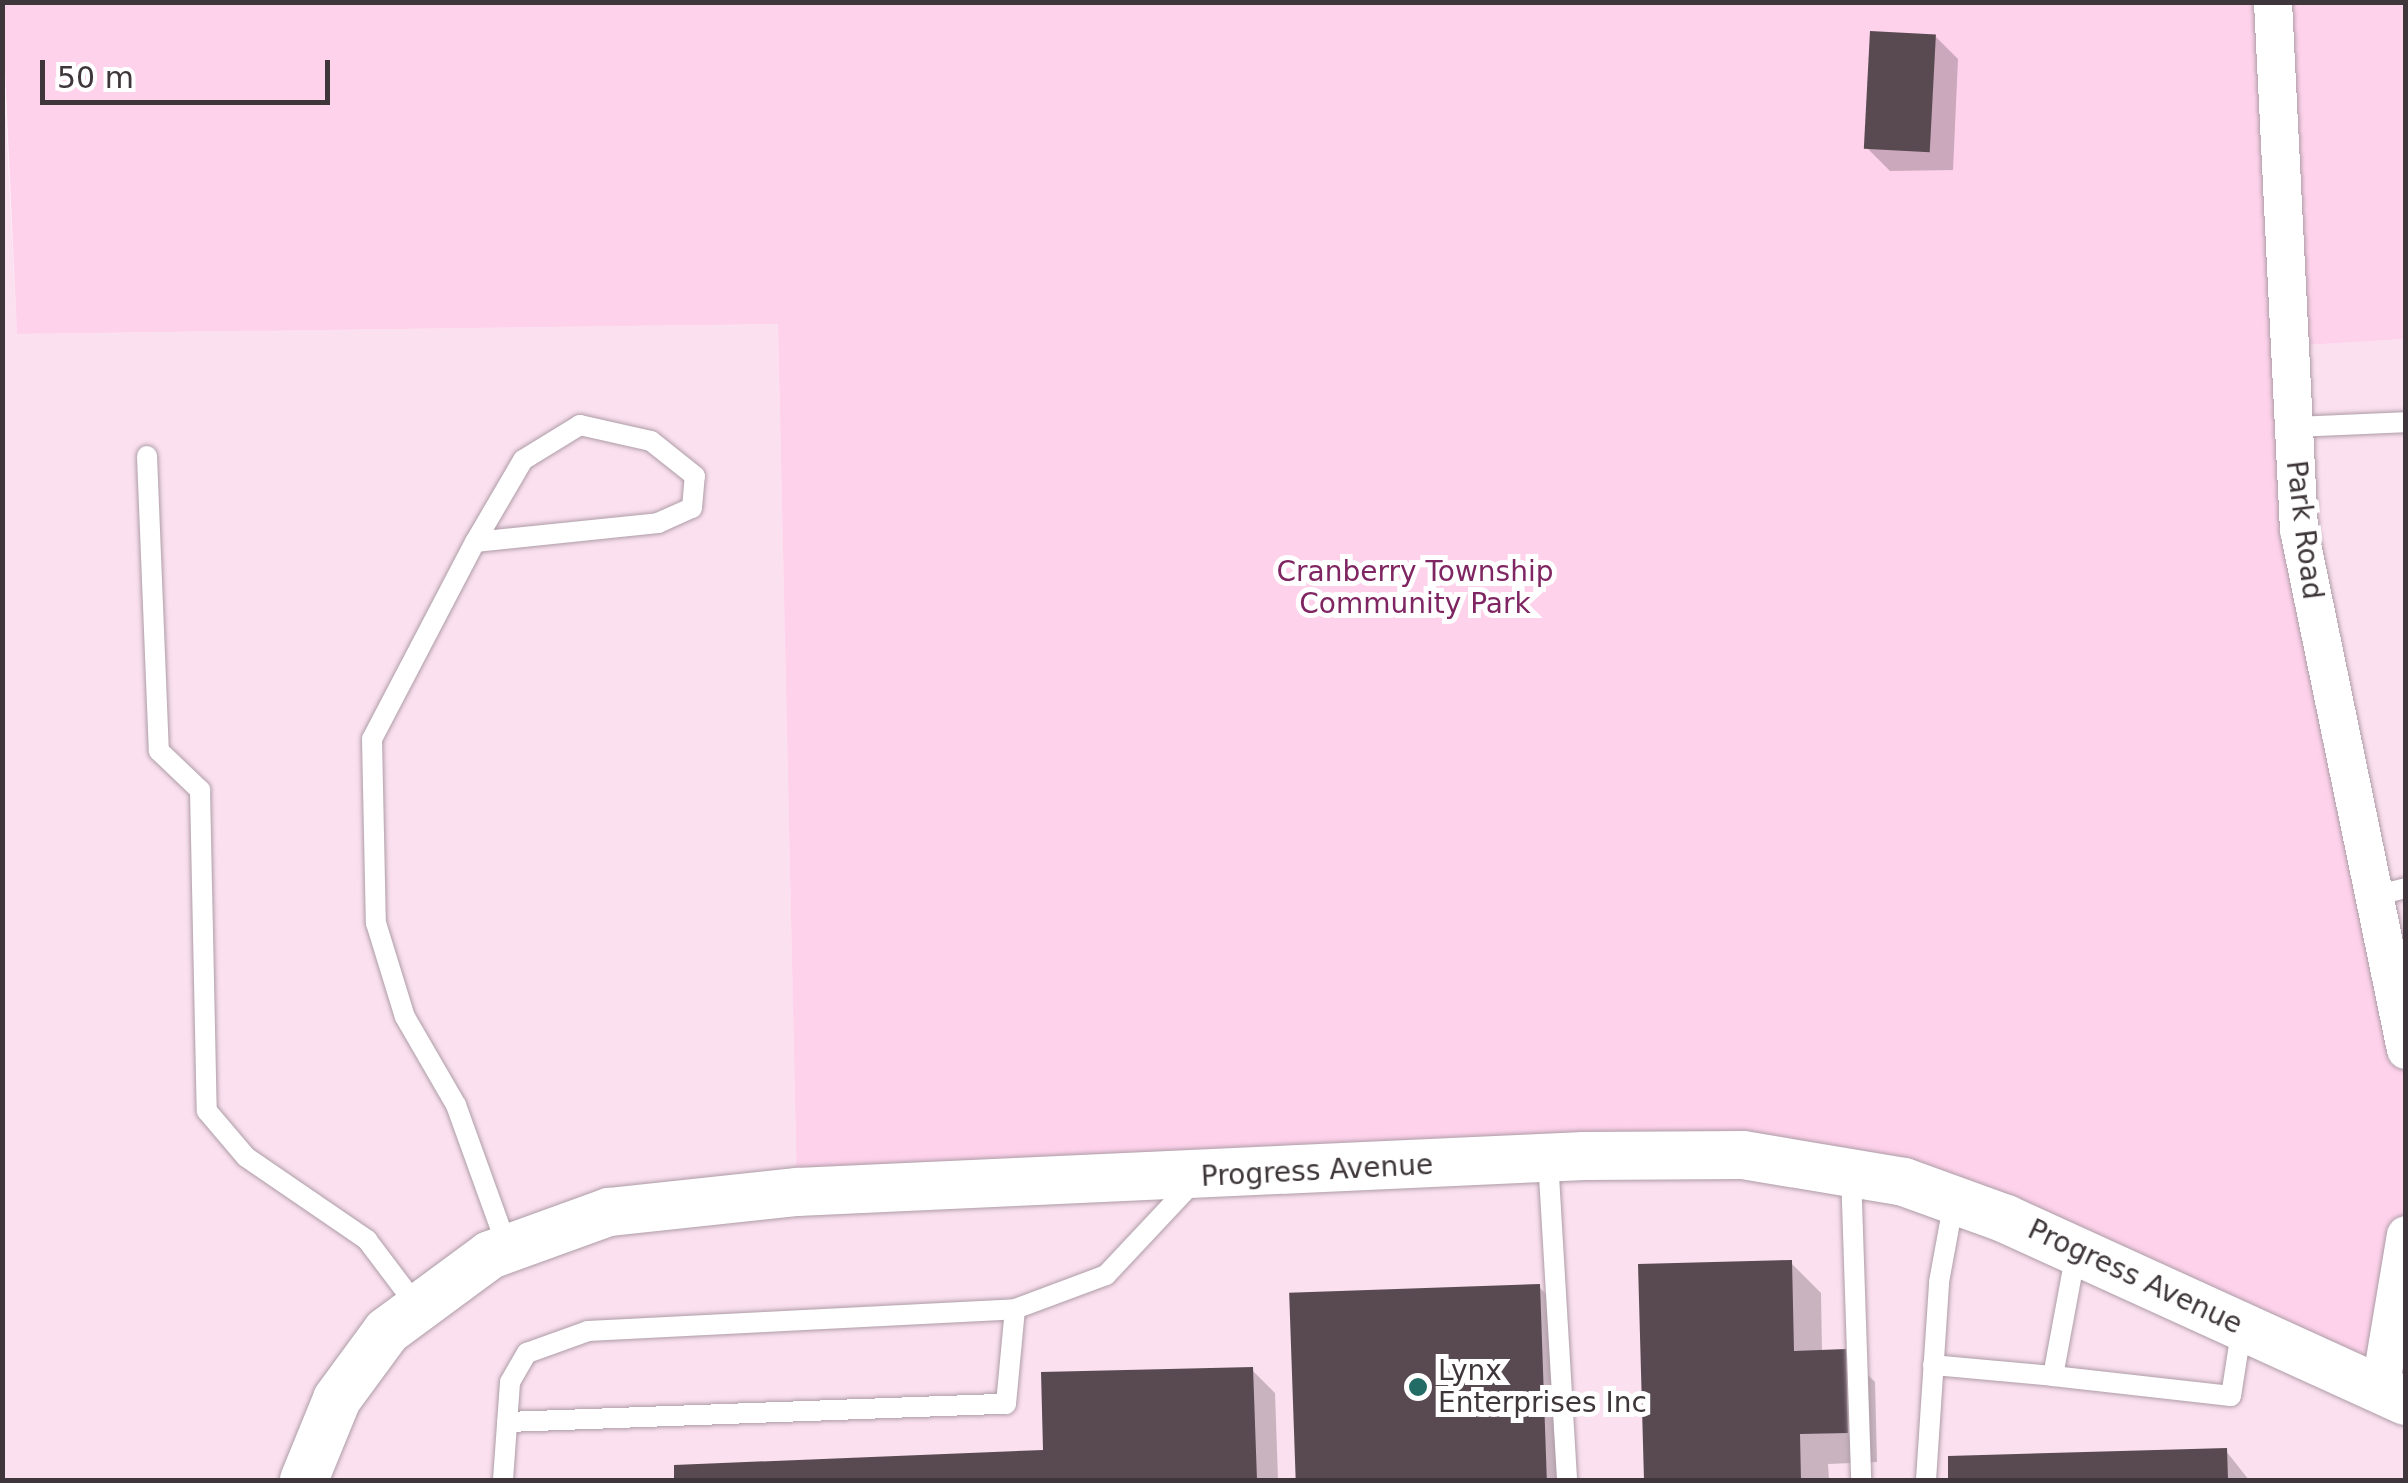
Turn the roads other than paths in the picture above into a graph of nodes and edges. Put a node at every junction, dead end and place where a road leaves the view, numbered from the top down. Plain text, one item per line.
1 (2273, 2) edge
2 (2406, 422) edge
3 (2293, 426) junction
4 (146, 456) dead end
5 (474, 542) junction
6 (2390, 892) edge
7 (2406, 1050) edge
8 (1548, 1159) junction
9 (1850, 1170) junction
10 (1197, 1177) junction
11 (1954, 1198) junction
12 (2406, 1235) edge
13 (507, 1247) junction
14 (2077, 1250) junction
15 (417, 1306) junction
16 (1014, 1309) junction
17 (2242, 1326) junction
18 (1933, 1365) junction
19 (2053, 1376) junction
20 (2393, 1396) edge
21 (508, 1422) junction
22 (307, 1480) edge
23 (503, 1480) edge
24 (1567, 1480) edge
25 (1861, 1480) edge
26 (1926, 1480) edge

1 - 3 street, Park Road
2 - 3 lane
3 - 6 street, Park Road
4 - 15 lane
5 - 5 lane
5 - 13 lane
6 - 7 street, Park Road
8 - 9 street, Progress Avenue
8 - 10 street, Progress Avenue
8 - 24 lane
9 - 11 street, Progress Avenue
9 - 25 lane
10 - 13 street, Progress Avenue
10 - 16 lane
11 - 14 street, Progress Avenue
11 - 18 lane
12 - 20 street
13 - 15 street, Progress Avenue
14 - 17 street, Progress Avenue
14 - 19 lane
15 - 22 street, Progress Avenue
16 - 21 lane
16 - 21 lane
17 - 19 lane
17 - 20 street, Progress Avenue
18 - 19 lane
18 - 26 lane
21 - 23 lane

